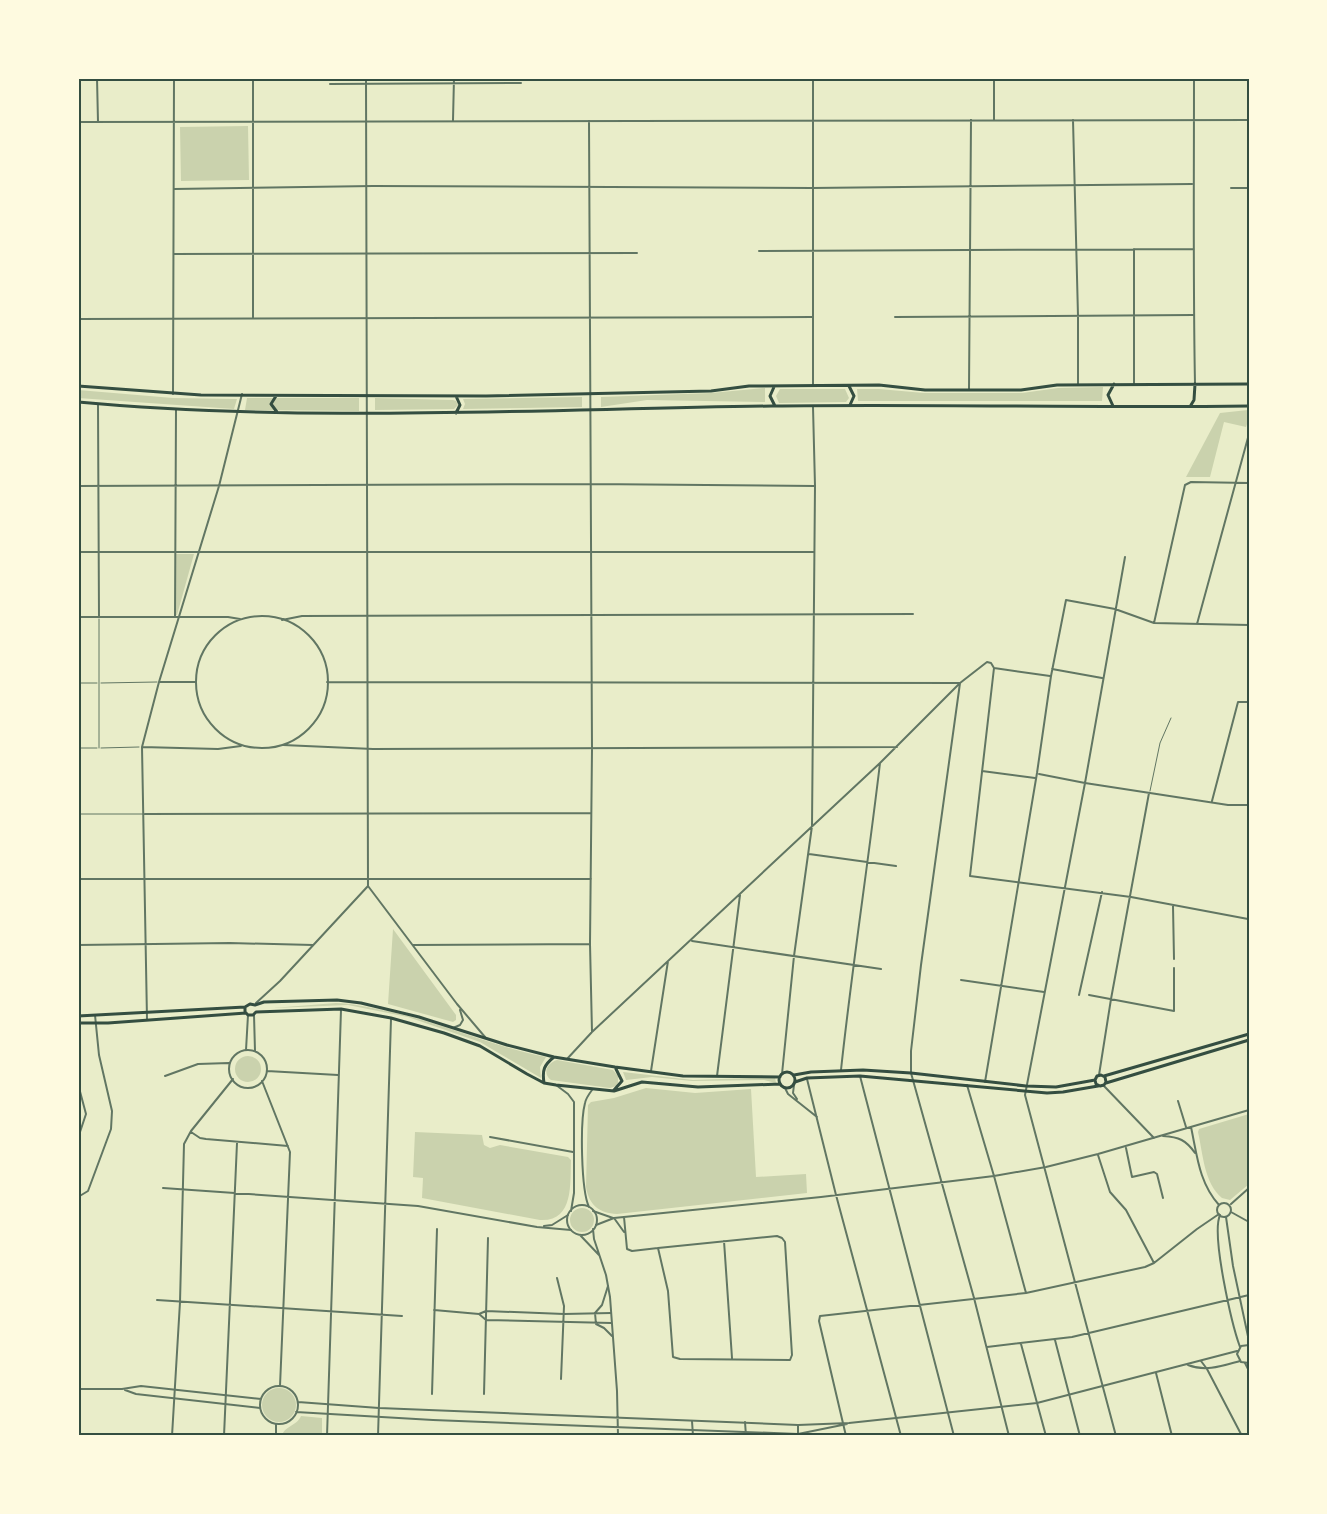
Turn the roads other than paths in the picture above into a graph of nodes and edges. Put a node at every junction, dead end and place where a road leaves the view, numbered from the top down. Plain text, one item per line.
1 (97, 78) edge
2 (174, 78) edge
3 (253, 78) edge
4 (366, 78) edge
5 (454, 78) edge
6 (813, 78) edge
7 (994, 78) edge
8 (1194, 78) edge
9 (454, 83) junction
10 (330, 84) dead end
11 (366, 84) junction
12 (521, 84) dead end
13 (1073, 119) junction
14 (971, 120) junction
15 (994, 120) junction
16 (1194, 120) junction
17 (1249, 120) edge
18 (366, 121) junction
19 (453, 121) junction
20 (589, 121) junction
21 (813, 121) junction
22 (78, 122) edge
23 (98, 122) junction
24 (174, 122) junction
25 (253, 122) junction
26 (1075, 184) junction
27 (1192, 184) junction
28 (366, 186) junction
29 (590, 186) junction
30 (252, 187) junction
31 (971, 187) junction
32 (812, 188) junction
33 (1231, 188) dead end
34 (1249, 188) edge
35 (174, 189) junction
36 (1134, 249) junction
37 (1194, 249) junction
38 (759, 250) dead end
39 (1077, 250) junction
40 (812, 251) junction
41 (970, 251) junction
42 (253, 253) junction
43 (366, 253) junction
44 (591, 253) junction
45 (637, 253) dead end
46 (174, 254) junction
47 (1134, 315) junction
48 (1193, 315) junction
49 (590, 316) junction
50 (969, 316) junction
51 (1078, 316) junction
52 (366, 317) junction
53 (812, 317) junction
54 (895, 317) dead end
55 (173, 318) junction
56 (78, 319) edge
57 (253, 319) junction
58 (1114, 384) junction
59 (1134, 384) junction
60 (1195, 384) junction
61 (1249, 384) edge
62 (1078, 385) junction
63 (78, 386) edge
64 (775, 386) junction
65 (813, 386) junction
66 (849, 386) junction
67 (969, 389) junction
68 (173, 394) junction
69 (242, 394) junction
70 (365, 394) junction
71 (281, 395) junction
72 (456, 395) junction
73 (591, 395) junction
74 (78, 402) edge
75 (98, 404) junction
76 (850, 405) junction
77 (775, 406) junction
78 (1113, 406) junction
79 (1249, 406) edge
80 (813, 407) junction
81 (1190, 407) junction
82 (176, 410) junction
83 (590, 410) junction
84 (239, 413) junction
85 (280, 413) junction
86 (365, 413) junction
87 (456, 413) junction
88 (1249, 434) edge
89 (1236, 483) junction
90 (1249, 483) edge
91 (590, 484) junction
92 (366, 485) junction
93 (78, 486) edge
94 (97, 486) junction
95 (175, 486) junction
96 (219, 486) junction
97 (814, 486) junction
98 (366, 551) junction
99 (591, 551) junction
100 (78, 552) edge
101 (97, 552) junction
102 (176, 552) junction
103 (199, 552) junction
104 (814, 552) junction
105 (1125, 557) dead end
106 (1115, 609) junction
107 (913, 614) dead end
108 (814, 615) junction
109 (591, 616) junction
110 (78, 617) edge
111 (99, 617) junction
112 (175, 617) junction
113 (180, 617) junction
114 (367, 617) junction
115 (241, 620) junction
116 (282, 620) junction
117 (1154, 623) junction
118 (1197, 624) junction
119 (1249, 626) edge
120 (994, 668) junction
121 (1052, 669) junction
122 (1051, 676) junction
123 (1102, 678) junction
124 (159, 682) junction
125 (196, 682) junction
126 (327, 682) junction
127 (367, 682) junction
128 (78, 683) edge
129 (99, 683) junction
130 (592, 683) junction
131 (960, 683) junction
132 (814, 684) junction
133 (1249, 702) edge
134 (1171, 718) dead end
135 (283, 745) junction
136 (242, 746) junction
137 (814, 746) junction
138 (142, 747) junction
139 (897, 747) junction
140 (78, 748) edge
141 (99, 748) junction
142 (367, 749) junction
143 (592, 749) junction
144 (880, 763) junction
145 (982, 771) junction
146 (1037, 773) junction
147 (1035, 778) junction
148 (1085, 783) junction
149 (1149, 793) junction
150 (1212, 802) junction
151 (1249, 805) edge
152 (367, 813) junction
153 (591, 813) junction
154 (78, 814) edge
155 (145, 814) junction
156 (813, 826) junction
157 (808, 854) junction
158 (868, 862) junction
159 (896, 866) dead end
160 (78, 879) edge
161 (146, 879) junction
162 (367, 879) junction
163 (591, 879) junction
164 (1018, 881) junction
165 (368, 885) junction
166 (1065, 887) junction
167 (1102, 892) junction
168 (740, 895) junction
169 (1131, 897) junction
170 (1173, 906) junction
171 (1248, 919) edge
172 (692, 941) junction
173 (147, 944) junction
174 (590, 944) junction
175 (78, 945) edge
176 (313, 945) junction
177 (412, 945) junction
178 (734, 948) junction
179 (794, 956) junction
180 (1174, 959) dead end
181 (668, 961) junction
182 (853, 964) junction
183 (1174, 968) dead end
184 (881, 969) dead end
185 (961, 980) dead end
186 (1001, 985) junction
187 (1044, 992) junction
188 (1079, 995) dead end
189 (1089, 995) dead end
190 (1111, 999) junction
191 (273, 1003) junction
192 (457, 1004) junction
193 (255, 1005) junction
194 (246, 1007) junction
195 (341, 1009) junction
196 (147, 1012) junction
197 (272, 1012) junction
198 (247, 1014) junction
199 (255, 1014) junction
200 (95, 1015) junction
201 (78, 1016) edge
202 (391, 1018) junction
203 (148, 1020) junction
204 (78, 1023) edge
205 (94, 1023) junction
206 (451, 1028) junction
207 (592, 1032) junction
208 (1249, 1034) edge
209 (486, 1038) junction
210 (1249, 1040) edge
211 (246, 1050) junction
212 (255, 1051) junction
213 (554, 1057) junction
214 (567, 1059) junction
215 (230, 1063) junction
216 (615, 1067) junction
217 (841, 1070) junction
218 (267, 1071) junction
219 (650, 1072) junction
220 (911, 1073) junction
221 (338, 1075) junction
222 (781, 1075) junction
223 (794, 1075) junction
224 (1099, 1075) junction
225 (165, 1076) dead end
226 (860, 1076) junction
227 (1104, 1076) junction
228 (717, 1077) junction
229 (807, 1078) junction
230 (233, 1079) junction
231 (913, 1079) junction
232 (1095, 1080) junction
233 (262, 1081) junction
234 (985, 1082) junction
235 (544, 1083) junction
236 (795, 1083) junction
237 (78, 1084) edge
238 (780, 1084) junction
239 (1105, 1084) junction
240 (556, 1085) junction
241 (967, 1085) junction
242 (1026, 1086) junction
243 (1098, 1086) junction
244 (785, 1088) junction
245 (592, 1090) junction
246 (612, 1091) junction
247 (1026, 1091) junction
248 (797, 1099) junction
249 (1178, 1101) dead end
250 (1249, 1110) edge
251 (574, 1113) junction
252 (583, 1113) junction
253 (817, 1117) junction
254 (1190, 1126) junction
255 (1186, 1128) junction
256 (191, 1131) junction
257 (1160, 1136) junction
258 (490, 1137) dead end
259 (78, 1138) edge
260 (1154, 1138) junction
261 (237, 1143) junction
262 (288, 1146) junction
263 (1126, 1147) junction
264 (574, 1152) junction
265 (1098, 1154) junction
266 (1197, 1155) junction
267 (1046, 1167) junction
268 (994, 1176) junction
269 (574, 1177) junction
270 (583, 1177) junction
271 (942, 1182) junction
272 (163, 1188) dead end
273 (889, 1188) junction
274 (1249, 1188) edge
275 (183, 1189) junction
276 (234, 1192) junction
277 (836, 1195) junction
278 (288, 1196) junction
279 (78, 1197) edge
280 (1163, 1198) dead end
281 (334, 1200) junction
282 (386, 1203) junction
283 (1219, 1205) junction
284 (1230, 1205) junction
285 (589, 1207) junction
286 (593, 1210) junction
287 (571, 1211) junction
288 (1231, 1212) junction
289 (568, 1215) junction
290 (1219, 1215) junction
291 (624, 1217) junction
292 (1226, 1217) junction
293 (613, 1218) junction
294 (1249, 1222) edge
295 (596, 1225) junction
296 (537, 1227) junction
297 (437, 1229) dead end
298 (593, 1229) junction
299 (571, 1230) junction
300 (624, 1232) junction
301 (580, 1235) junction
302 (488, 1238) dead end
303 (724, 1241) junction
304 (658, 1248) junction
305 (600, 1257) junction
306 (1154, 1263) junction
307 (556, 1278) dead end
308 (1076, 1282) junction
309 (608, 1286) junction
310 (1026, 1293) junction
311 (1249, 1295) edge
312 (974, 1298) junction
313 (1239, 1298) junction
314 (157, 1300) dead end
315 (1228, 1300) junction
316 (180, 1302) junction
317 (920, 1305) junction
318 (230, 1306) junction
319 (283, 1308) junction
320 (435, 1310) junction
321 (868, 1310) junction
322 (331, 1311) junction
323 (486, 1311) junction
324 (611, 1312) junction
325 (595, 1313) junction
326 (602, 1313) junction
327 (479, 1314) junction
328 (564, 1314) junction
329 (382, 1316) junction
330 (402, 1316) dead end
331 (486, 1320) junction
332 (563, 1322) junction
333 (611, 1323) junction
334 (596, 1324) junction
335 (603, 1324) junction
336 (1090, 1333) junction
337 (612, 1336) junction
338 (1055, 1340) junction
339 (1249, 1343) edge
340 (1021, 1344) junction
341 (987, 1347) junction
342 (1240, 1347) junction
343 (1238, 1351) junction
344 (732, 1359) junction
345 (1201, 1361) junction
346 (1240, 1361) junction
347 (1247, 1363) edge
348 (1188, 1365) junction
349 (1207, 1369) junction
350 (1249, 1371) edge
351 (1156, 1373) junction
352 (561, 1379) dead end
353 (1103, 1385) junction
354 (280, 1386) junction
355 (78, 1389) edge
356 (122, 1389) junction
357 (175, 1389) junction
358 (432, 1394) dead end
359 (484, 1394) dead end
360 (225, 1395) junction
361 (1069, 1395) junction
362 (174, 1398) junction
363 (261, 1399) junction
364 (298, 1402) junction
365 (1037, 1403) junction
366 (225, 1404) junction
367 (327, 1404) junction
368 (260, 1408) junction
369 (379, 1408) junction
370 (1001, 1408) junction
371 (296, 1412) junction
372 (499, 1412) junction
373 (948, 1412) junction
374 (328, 1414) junction
375 (379, 1417) junction
376 (618, 1418) junction
377 (896, 1418) junction
378 (692, 1420) junction
379 (498, 1421) junction
380 (745, 1422) junction
381 (276, 1424) junction
382 (843, 1424) junction
383 (798, 1425) junction
384 (618, 1427) junction
385 (692, 1429) junction
386 (746, 1432) junction
387 (1249, 1434) edge
388 (798, 1435) edge
389 (172, 1436) edge
390 (224, 1436) edge
391 (276, 1436) edge
392 (327, 1436) edge
393 (378, 1436) edge
394 (618, 1436) edge
395 (693, 1436) edge
396 (746, 1436) edge
397 (846, 1436) edge
398 (901, 1436) edge
399 (954, 1436) edge
400 (1009, 1436) edge
401 (1046, 1436) edge
402 (1080, 1436) edge
403 (1116, 1436) edge
404 (1172, 1436) edge
405 (1242, 1436) edge

1 - 23 street
2 - 24 street
3 - 25 street
4 - 11 street
5 - 9 street
6 - 21 street
7 - 15 street
8 - 16 street
9 - 11 street
9 - 12 street
9 - 19 street
10 - 11 street
11 - 18 street
13 - 15 street
13 - 16 street
13 - 26 street
14 - 15 street
14 - 21 street
14 - 31 street
16 - 17 street
16 - 27 street
18 - 19 street
18 - 25 street
18 - 28 street
19 - 20 street
20 - 21 street
20 - 29 street
21 - 32 street
22 - 23 street
23 - 24 street
24 - 25 street
24 - 35 street
25 - 30 street
26 - 27 street
26 - 31 street
26 - 39 street
27 - 37 street
28 - 29 street
28 - 30 street
28 - 43 street
29 - 32 street
29 - 44 street
30 - 35 street
30 - 42 street
31 - 32 street
31 - 41 street
32 - 40 street
33 - 34 street
35 - 46 street
36 - 37 street
36 - 39 street
36 - 47 street
37 - 48 street
38 - 40 street
39 - 41 street
39 - 51 street
40 - 41 street
40 - 53 street
41 - 50 street
42 - 43 street
42 - 46 street
42 - 57 street
43 - 44 street
43 - 52 street
44 - 45 street
44 - 49 street
46 - 55 street
47 - 48 street
47 - 51 street
47 - 59 street
48 - 60 street
49 - 52 street
49 - 53 street
49 - 73 street
50 - 51 street
50 - 54 street
50 - 67 street
51 - 62 street
52 - 57 street
52 - 70 street
53 - 65 street
55 - 56 street
55 - 57 street
55 - 68 street
58 - 59 main road
58 - 62 main road
58 - 78 main road
59 - 60 main road
60 - 61 main road
60 - 81 main road
62 - 67 main road
63 - 68 main road
64 - 65 main road
64 - 73 main road
64 - 77 main road
65 - 66 main road
66 - 67 main road
66 - 76 main road
68 - 69 main road
69 - 71 main road
69 - 84 street
70 - 71 main road
70 - 72 main road
70 - 86 street
71 - 85 main road
72 - 73 main road
72 - 87 main road
73 - 83 street
74 - 75 main road
75 - 82 main road
75 - 94 street
76 - 78 main road
76 - 80 main road
77 - 80 main road
77 - 83 main road
78 - 81 main road
79 - 81 main road
80 - 97 street
82 - 84 main road
82 - 95 street
83 - 87 main road
83 - 91 street
84 - 85 main road
84 - 96 street
85 - 86 main road
86 - 87 main road
86 - 92 street
88 - 89 street
89 - 90 street
89 - 117 street
89 - 118 street
91 - 92 street
91 - 97 street
91 - 99 street
92 - 96 street
92 - 98 street
93 - 94 street
94 - 95 street
94 - 101 street
95 - 96 street
95 - 102 street
96 - 103 street
97 - 104 street
98 - 99 street
98 - 103 street
98 - 114 street
99 - 104 street
99 - 109 street
100 - 101 street
101 - 102 street
101 - 111 street
102 - 103 street
102 - 112 street
103 - 113 street
104 - 108 street
105 - 106 street
106 - 117 street
106 - 121 street
106 - 123 street
107 - 108 street
108 - 109 street
108 - 132 street
109 - 114 street
109 - 130 street
110 - 111 street
111 - 112 street
111 - 129 lane
112 - 113 street
113 - 115 street
113 - 124 street
114 - 116 street
114 - 127 street
115 - 116 street
115 - 125 street
116 - 126 street
117 - 118 street
118 - 119 street
120 - 122 street
120 - 131 street
120 - 145 street
121 - 122 street
121 - 123 street
122 - 146 street
123 - 148 street
124 - 125 street
124 - 129 lane
124 - 138 street
125 - 136 street
126 - 127 street
126 - 135 street
127 - 130 street
127 - 142 street
128 - 129 lane
129 - 141 lane
130 - 132 street
130 - 143 street
131 - 132 street
131 - 139 street
131 - 220 street
132 - 137 street
133 - 150 street
134 - 149 lane
135 - 136 street
135 - 142 street
136 - 138 street
137 - 139 street
137 - 143 street
137 - 156 street
138 - 141 lane
138 - 155 street
139 - 144 street
140 - 141 lane
142 - 143 street
142 - 152 street
143 - 153 street
144 - 156 street
144 - 158 street
145 - 147 street
145 - 164 street
146 - 147 street
146 - 148 street
147 - 164 street
148 - 149 street
148 - 166 street
149 - 150 street
149 - 169 street
150 - 151 street
152 - 153 street
152 - 155 street
152 - 162 street
153 - 163 street
154 - 155 lane
155 - 161 street
156 - 157 street
156 - 168 street
157 - 158 street
157 - 179 street
158 - 159 street
158 - 182 street
160 - 161 street
161 - 162 street
161 - 173 street
162 - 163 street
162 - 165 street
163 - 174 street
164 - 166 street
164 - 186 street
165 - 176 street
165 - 177 street
166 - 167 street
166 - 187 street
167 - 169 street
167 - 188 street
168 - 172 street
168 - 178 street
169 - 170 street
169 - 190 street
170 - 171 street
170 - 180 street
172 - 178 street
172 - 181 street
173 - 175 street
173 - 176 street
173 - 196 street
174 - 177 street
174 - 207 street
176 - 193 street
177 - 192 street
178 - 179 street
178 - 228 street
179 - 182 street
179 - 222 street
181 - 207 street
181 - 219 street
182 - 184 street
182 - 217 street
183 - 190 street
185 - 186 street
186 - 187 street
186 - 234 street
187 - 242 street
189 - 190 street
190 - 224 street
191 - 193 main road
191 - 197 main road
191 - 206 main road
192 - 206 street
192 - 209 street
193 - 194 main road
193 - 199 main road
194 - 196 main road
194 - 198 main road
195 - 197 main road
195 - 202 main road
195 - 221 street
196 - 200 main road
196 - 203 street
197 - 199 main road
198 - 199 main road
198 - 203 main road
198 - 211 street
199 - 212 street
200 - 201 main road
200 - 205 street
202 - 235 main road
202 - 282 street
203 - 205 main road
204 - 205 main road
205 - 279 street
206 - 209 main road
207 - 214 street
208 - 227 main road
209 - 213 main road
210 - 239 main road
211 - 212 street
211 - 215 street
212 - 218 street
213 - 214 main road
213 - 235 main road
214 - 216 main road
215 - 225 street
215 - 230 street
216 - 219 main road
216 - 246 main road
217 - 220 main road
217 - 223 main road
218 - 221 street
218 - 233 street
219 - 228 main road
220 - 231 street
220 - 234 main road
221 - 281 street
222 - 223 main road
222 - 228 main road
222 - 238 main road
223 - 236 main road
224 - 227 main road
224 - 232 main road
226 - 229 main road
226 - 231 main road
226 - 273 street
227 - 239 main road
229 - 236 main road
229 - 253 street
230 - 233 street
230 - 256 street
231 - 241 main road
231 - 271 street
232 - 242 main road
232 - 243 main road
233 - 262 street
234 - 242 main road
235 - 240 main road
236 - 244 main road
236 - 248 street
237 - 259 street
238 - 244 main road
238 - 246 main road
239 - 243 main road
239 - 260 street
240 - 245 main road
240 - 251 street
241 - 247 main road
241 - 268 street
242 - 247 street
243 - 247 main road
244 - 248 street
245 - 246 main road
245 - 252 street
247 - 267 street
248 - 253 street
249 - 255 street
250 - 254 street
251 - 252 street
251 - 264 street
252 - 270 street
253 - 277 street
254 - 255 street
254 - 266 street
255 - 257 street
256 - 261 street
256 - 275 street
257 - 260 street
257 - 266 street
258 - 264 street
260 - 263 street
261 - 262 street
261 - 276 street
262 - 278 street
263 - 265 street
263 - 280 street
264 - 269 street
265 - 267 street
265 - 306 street
266 - 283 street
267 - 268 street
267 - 308 street
268 - 271 street
268 - 310 street
269 - 270 street
269 - 287 street
270 - 285 street
271 - 273 street
271 - 312 street
272 - 275 street
273 - 277 street
273 - 317 street
274 - 284 street
275 - 276 street
275 - 316 street
276 - 278 street
276 - 318 street
277 - 291 street
277 - 321 street
278 - 281 street
278 - 319 street
281 - 282 street
281 - 322 street
282 - 296 street
282 - 329 street
283 - 284 street
283 - 290 street
284 - 288 street
285 - 286 street
285 - 287 street
286 - 293 street
286 - 295 street
287 - 289 street
288 - 292 street
288 - 294 street
289 - 296 street
289 - 299 street
290 - 292 street
290 - 306 street
290 - 315 street
291 - 293 street
291 - 300 street
292 - 313 street
293 - 295 street
293 - 300 street
295 - 298 street
296 - 299 street
297 - 320 street
298 - 301 street
298 - 305 street
299 - 301 street
300 - 304 street
301 - 305 street
302 - 323 street
303 - 304 street
303 - 344 street
303 - 344 street
304 - 344 street
305 - 309 street
306 - 308 street
307 - 328 street
308 - 310 street
308 - 336 street
309 - 324 street
309 - 325 street
310 - 312 street
311 - 313 street
312 - 317 street
312 - 341 street
313 - 315 street
313 - 339 street
314 - 316 street
315 - 336 street
315 - 342 street
316 - 318 street
316 - 357 street
317 - 321 street
317 - 373 street
318 - 319 street
318 - 360 street
319 - 322 street
319 - 354 street
320 - 327 street
320 - 358 street
321 - 377 street
321 - 382 street
322 - 329 street
322 - 367 street
323 - 327 street
323 - 328 street
323 - 331 street
324 - 326 street
324 - 333 street
325 - 326 street
325 - 328 street
325 - 334 street
326 - 335 street
327 - 331 street
328 - 332 street
329 - 330 street
329 - 369 street
331 - 332 street
331 - 359 street
332 - 334 street
332 - 352 street
333 - 335 street
333 - 337 street
334 - 335 street
334 - 337 street
336 - 338 street
336 - 353 street
337 - 376 street
338 - 340 street
338 - 361 street
339 - 342 street
340 - 341 street
340 - 365 street
341 - 370 street
342 - 343 street
343 - 345 street
343 - 346 street
345 - 348 street
345 - 349 street
346 - 347 street
346 - 349 street
347 - 350 street
348 - 349 street
348 - 351 street
349 - 405 street
351 - 353 street
351 - 404 street
353 - 361 street
353 - 403 street
354 - 363 street
354 - 364 street
355 - 356 street
356 - 357 street
356 - 362 street
357 - 360 street
357 - 362 street
360 - 363 street
360 - 366 street
361 - 365 street
361 - 402 street
362 - 366 street
362 - 389 street
363 - 368 street
364 - 367 street
364 - 371 street
365 - 370 street
365 - 401 street
366 - 368 street
366 - 390 street
367 - 369 street
367 - 374 street
368 - 381 street
369 - 372 street
369 - 375 street
370 - 373 street
370 - 400 street
371 - 374 street
371 - 381 street
372 - 376 street
372 - 379 street
373 - 377 street
373 - 399 street
374 - 375 street
374 - 392 street
375 - 379 street
375 - 393 street
376 - 378 street
376 - 384 street
377 - 382 street
377 - 398 street
378 - 380 street
378 - 385 street
379 - 384 street
380 - 383 street
380 - 386 street
381 - 391 street
382 - 383 street
382 - 388 street
382 - 397 street
383 - 388 street
384 - 385 street
384 - 394 street
385 - 386 street
385 - 395 street
386 - 388 street
386 - 396 street
387 - 405 street

